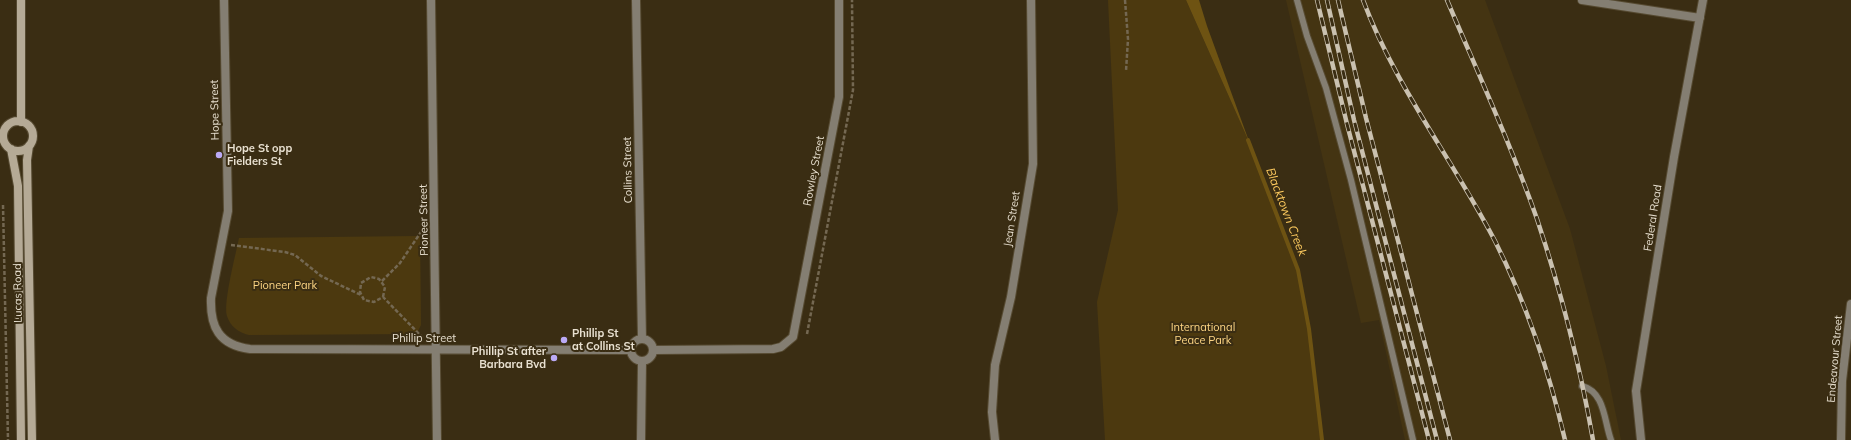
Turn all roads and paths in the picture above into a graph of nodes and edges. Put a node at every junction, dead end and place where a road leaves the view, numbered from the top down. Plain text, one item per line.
1 (21, 0) edge
2 (224, 0) edge
3 (431, 0) edge
4 (636, 0) edge
5 (839, 0) edge
6 (1031, 0) edge
7 (1126, 0) edge
8 (1297, 0) edge
9 (1582, 0) edge
10 (1703, 0) edge
11 (1700, 18) junction
12 (1126, 71) dead end
13 (21, 122) junction
14 (2, 136) edge
15 (29, 146) junction
16 (11, 149) junction
17 (3, 205) dead end
18 (421, 232) dead end
19 (222, 244) junction
20 (382, 281) junction
21 (361, 295) junction
22 (383, 297) junction
23 (1851, 304) edge
24 (220, 336) joint
25 (642, 339) junction
26 (437, 350) junction
27 (631, 350) junction
28 (654, 350) junction
29 (642, 362) junction
30 (1582, 386) dead end
31 (8, 440) edge
32 (21, 440) edge
33 (32, 440) edge
34 (437, 440) edge
35 (641, 440) edge
36 (995, 440) edge
37 (1413, 440) edge
38 (1611, 440) edge
39 (1641, 440) edge
40 (1841, 440) edge

1 - 13 street
2 - 19 street, Hope Street
3 - 26 street, Pioneer Street
4 - 25 street, Collins Street
5 - 28 street, Rowley Street
6 - 36 street, Jean Street
7 - 12 path
8 - 37 lane
9 - 11 street
10 - 11 street, Federal Road
11 - 39 street, Federal Road
13 - 14 street
13 - 15 street
14 - 16 street
15 - 16 street
15 - 33 street, Lucas Road
16 - 32 street, Lucas Road
17 - 31 path
18 - 20 path
19 - 21 path
19 - 24 street, Hope Street
20 - 21 path
20 - 22 path
21 - 22 path
22 - 26 path
23 - 40 street, Endeavour Street
24 - 26 street, Phillip Street
25 - 27 street
25 - 28 street
26 - 27 street, Phillip Street
26 - 34 street, Pioneer Street
27 - 29 street
28 - 29 street
29 - 35 street
30 - 38 lane

